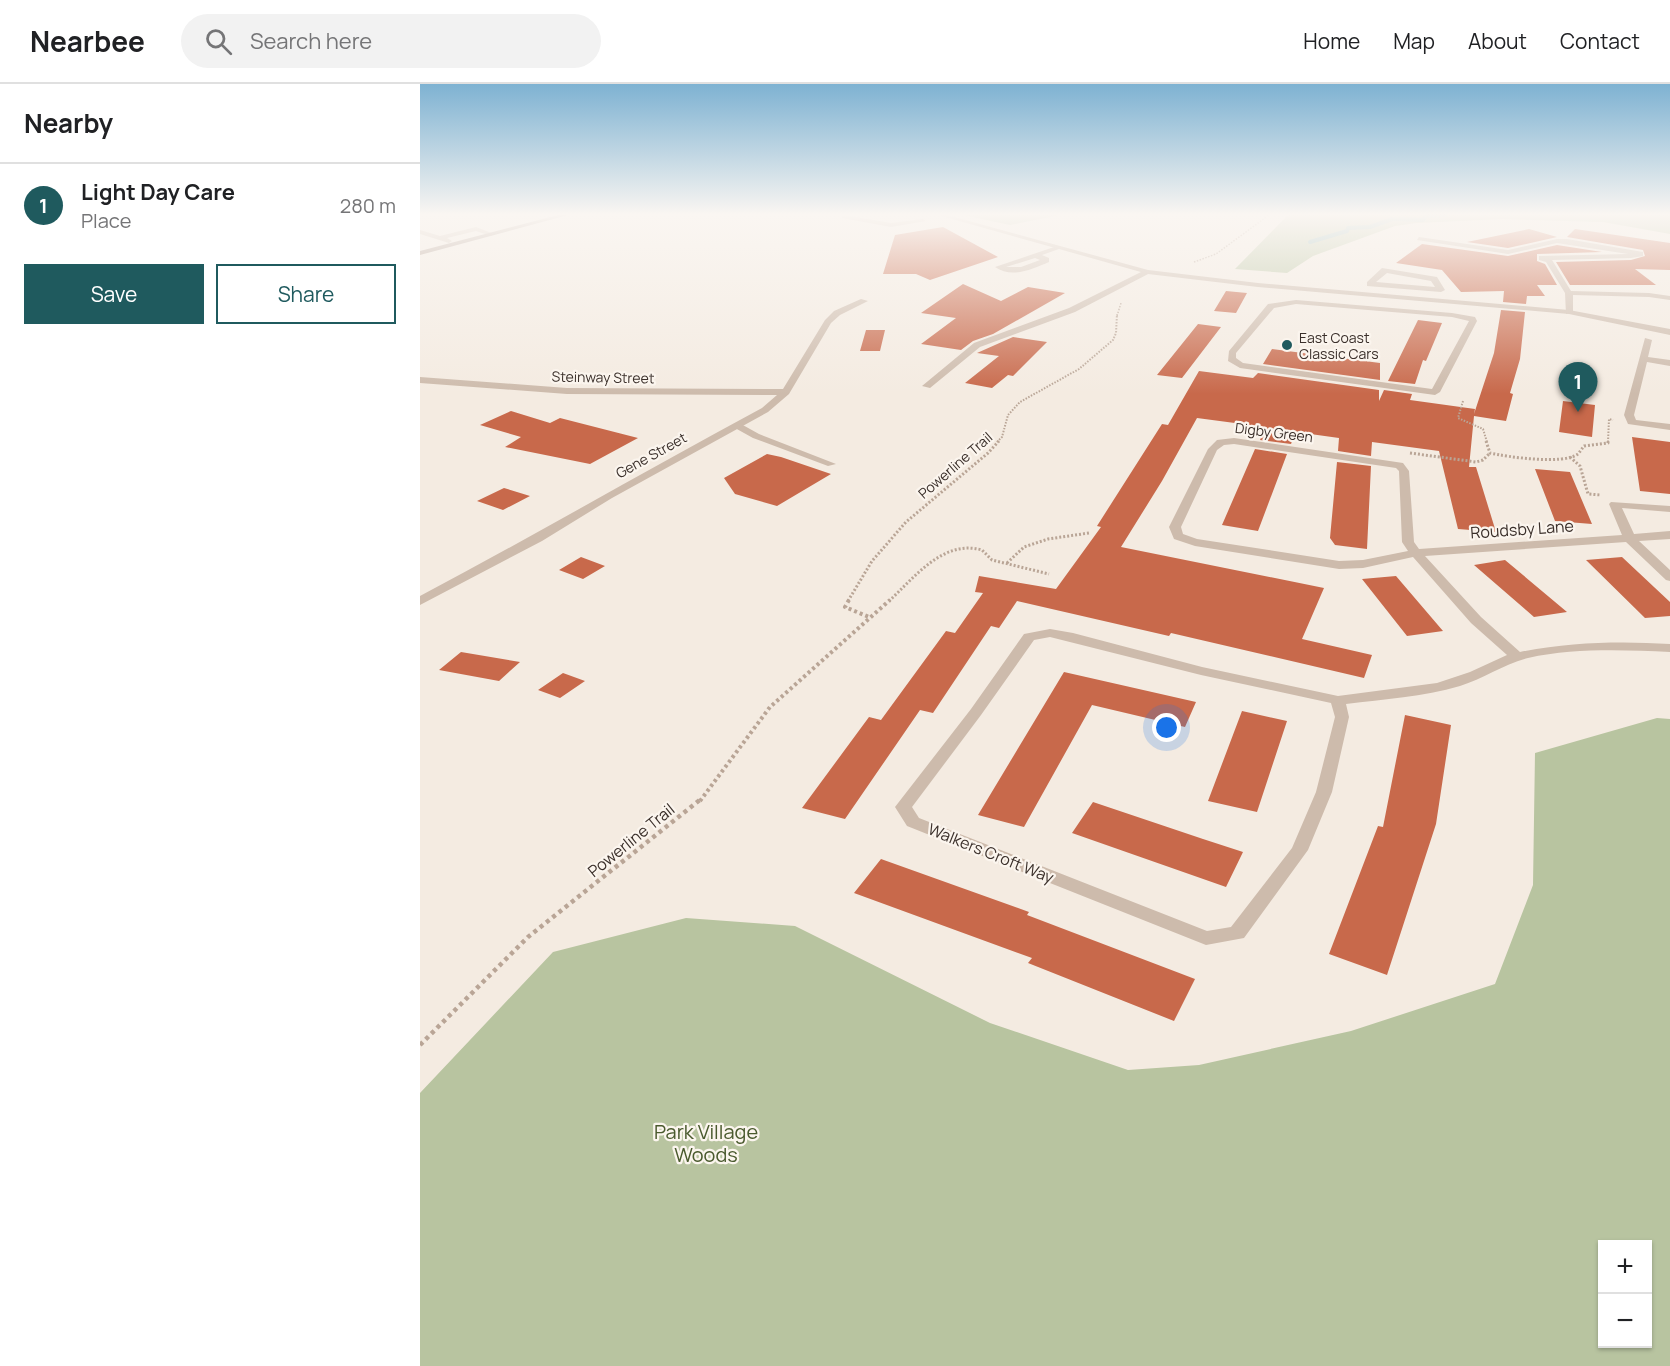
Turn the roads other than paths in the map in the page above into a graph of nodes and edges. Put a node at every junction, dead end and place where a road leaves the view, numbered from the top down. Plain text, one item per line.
1 (1142, 275) edge
2 (1170, 275) edge
3 (1380, 275) edge
4 (1412, 275) edge
5 (1558, 275) edge
6 (1402, 287) junction
7 (1569, 293) junction
8 (1403, 298) junction
9 (1670, 298) edge
10 (864, 301) dead end
11 (1404, 311) junction
12 (1569, 312) junction
13 (1670, 332) edge
14 (1648, 340) dead end
15 (1642, 359) junction
16 (1670, 363) edge
17 (421, 381) edge
18 (927, 386) dead end
19 (786, 392) junction
20 (738, 426) junction
21 (1670, 427) edge
22 (831, 464) dead end
23 (1670, 509) edge
24 (1670, 535) edge
25 (1630, 539) junction
26 (1416, 553) junction
27 (1670, 577) edge
28 (420, 601) edge
29 (1670, 648) edge
30 (1518, 657) junction
31 (1338, 700) junction

1 - 18 street
2 - 8 street
3 - 6 street
4 - 6 street
5 - 7 street
6 - 8 street
7 - 9 street
7 - 12 street
8 - 11 street
8 - 12 street
10 - 19 street, Gene Street
11 - 11 street
12 - 13 street
14 - 15 street
15 - 16 street
15 - 21 street
17 - 19 street, Steinway Street
19 - 20 street, Gene Street
20 - 22 lane
20 - 28 street, Gene Street
23 - 25 street
24 - 25 street, Roudsby Lane
25 - 26 street, Roudsby Lane
25 - 27 street
26 - 26 street, Digby Green
26 - 30 street
29 - 30 street, Walkers Croft Way
30 - 31 street, Walkers Croft Way
31 - 31 street, Walkers Croft Way

